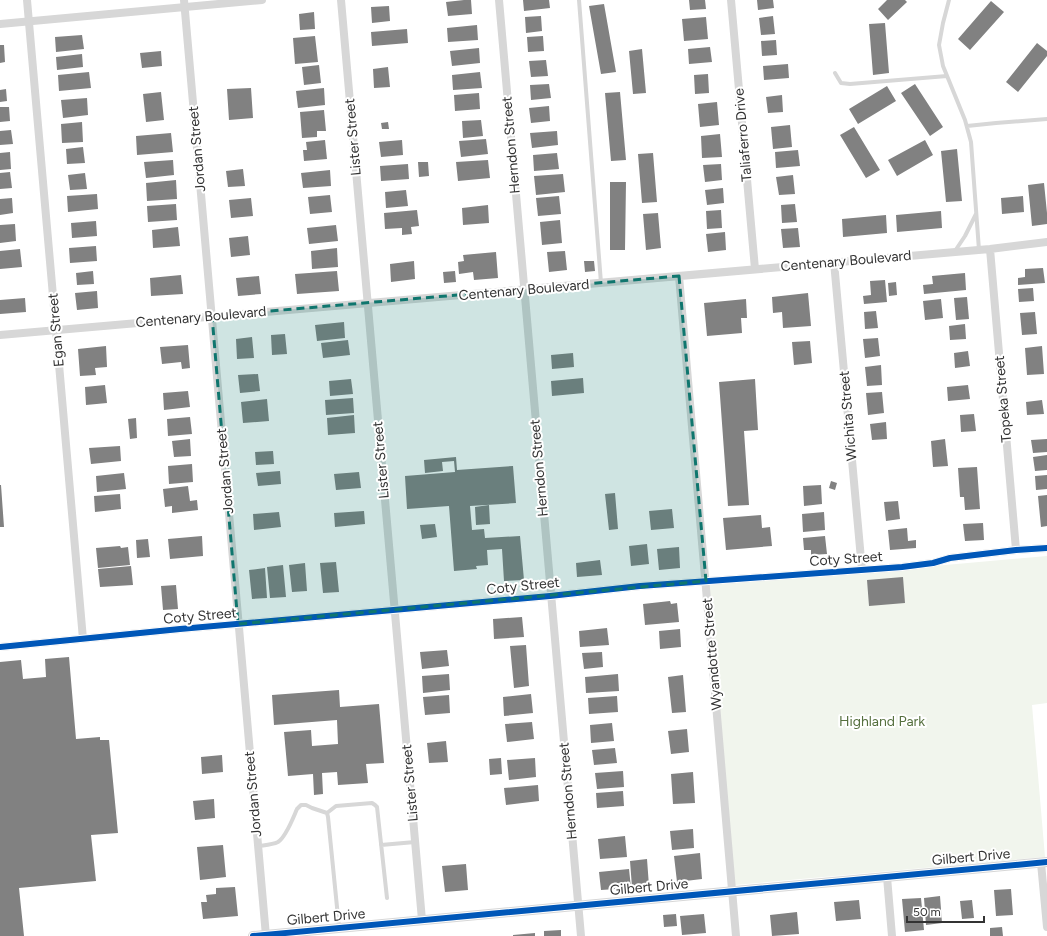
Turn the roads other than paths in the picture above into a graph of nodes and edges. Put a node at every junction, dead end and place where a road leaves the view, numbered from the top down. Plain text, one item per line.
1 (27, 0) edge
2 (262, 0) edge
3 (341, 0) edge
4 (498, 0) edge
5 (579, 0) edge
6 (731, 0) edge
7 (949, 0) edge
8 (184, 3) edge
9 (29, 21) junction
10 (0, 24) edge
11 (835, 73) dead end
12 (947, 76) junction
13 (1047, 119) edge
14 (967, 126) junction
15 (976, 212) junction
16 (1047, 242) edge
17 (990, 249) junction
18 (979, 250) junction
19 (954, 252) junction
20 (834, 262) junction
21 (755, 269) junction
22 (679, 276) junction
23 (602, 283) junction
24 (523, 290) junction
25 (367, 303) junction
26 (212, 316) junction
27 (56, 330) junction
28 (0, 335) edge
29 (1047, 548) edge
30 (1016, 550) junction
31 (862, 570) junction
32 (706, 581) junction
33 (550, 596) junction
34 (394, 610) junction
35 (238, 624) junction
36 (83, 639) junction
37 (0, 647) edge
38 (328, 815) junction
39 (415, 842) junction
40 (381, 845) junction
41 (258, 846) junction
42 (1044, 862) edge
43 (887, 877) junction
44 (732, 891) junction
45 (387, 898) dead end
46 (578, 905) junction
47 (422, 920) junction
48 (1047, 927) edge
49 (339, 928) junction
50 (266, 935) edge
51 (253, 936) edge
52 (580, 936) edge
53 (736, 936) edge
54 (892, 936) edge

1 - 9 street, Egan Street
2 - 8 street
3 - 25 street, Lister Street
4 - 24 street, Herndon Street
5 - 23 lane
6 - 21 street, Taliaferro Drive
7 - 12 lane
8 - 9 street
8 - 26 street, Jordan Street
9 - 10 street
9 - 27 street, Egan Street
11 - 12 lane
12 - 14 lane
13 - 14 lane
14 - 15 lane
15 - 18 lane
15 - 19 lane
16 - 17 street, Centenary Boulevard
17 - 18 street, Centenary Boulevard
17 - 30 street, Topeka Street
18 - 19 street, Centenary Boulevard
19 - 20 street, Centenary Boulevard
20 - 21 street, Centenary Boulevard
20 - 31 street, Wichita Street
21 - 22 street, Centenary Boulevard
22 - 23 street, Centenary Boulevard
22 - 32 street, Wyandotte Street
23 - 24 street, Centenary Boulevard
24 - 25 street, Centenary Boulevard
24 - 33 street, Herndon Street
25 - 26 street, Centenary Boulevard
25 - 34 street, Lister Street
26 - 27 street, Centenary Boulevard
26 - 35 street, Jordan Street
27 - 28 street, Centenary Boulevard
27 - 36 street, Egan Street
29 - 30 street, Coty Street
30 - 31 street, Coty Street
31 - 32 street, Coty Street
32 - 33 street, Coty Street
32 - 44 street, Wyandotte Street
33 - 34 street, Coty Street
33 - 46 street, Herndon Street
34 - 35 street, Coty Street
34 - 39 street, Lister Street
35 - 36 street, Coty Street
35 - 41 street, Jordan Street
36 - 37 street, Coty Street
38 - 40 lane
38 - 41 lane
38 - 49 lane
39 - 40 lane
39 - 47 street, Lister Street
40 - 45 lane
41 - 50 street, Jordan Street
42 - 43 street, Gilbert Drive
42 - 48 street
43 - 44 street, Gilbert Drive
43 - 54 street
44 - 46 street, Gilbert Drive
44 - 53 street, Wyandotte Street
46 - 47 street, Gilbert Drive
46 - 52 street, Herndon Street
47 - 49 street, Gilbert Drive
49 - 50 street, Gilbert Drive
50 - 51 street, Gilbert Drive

